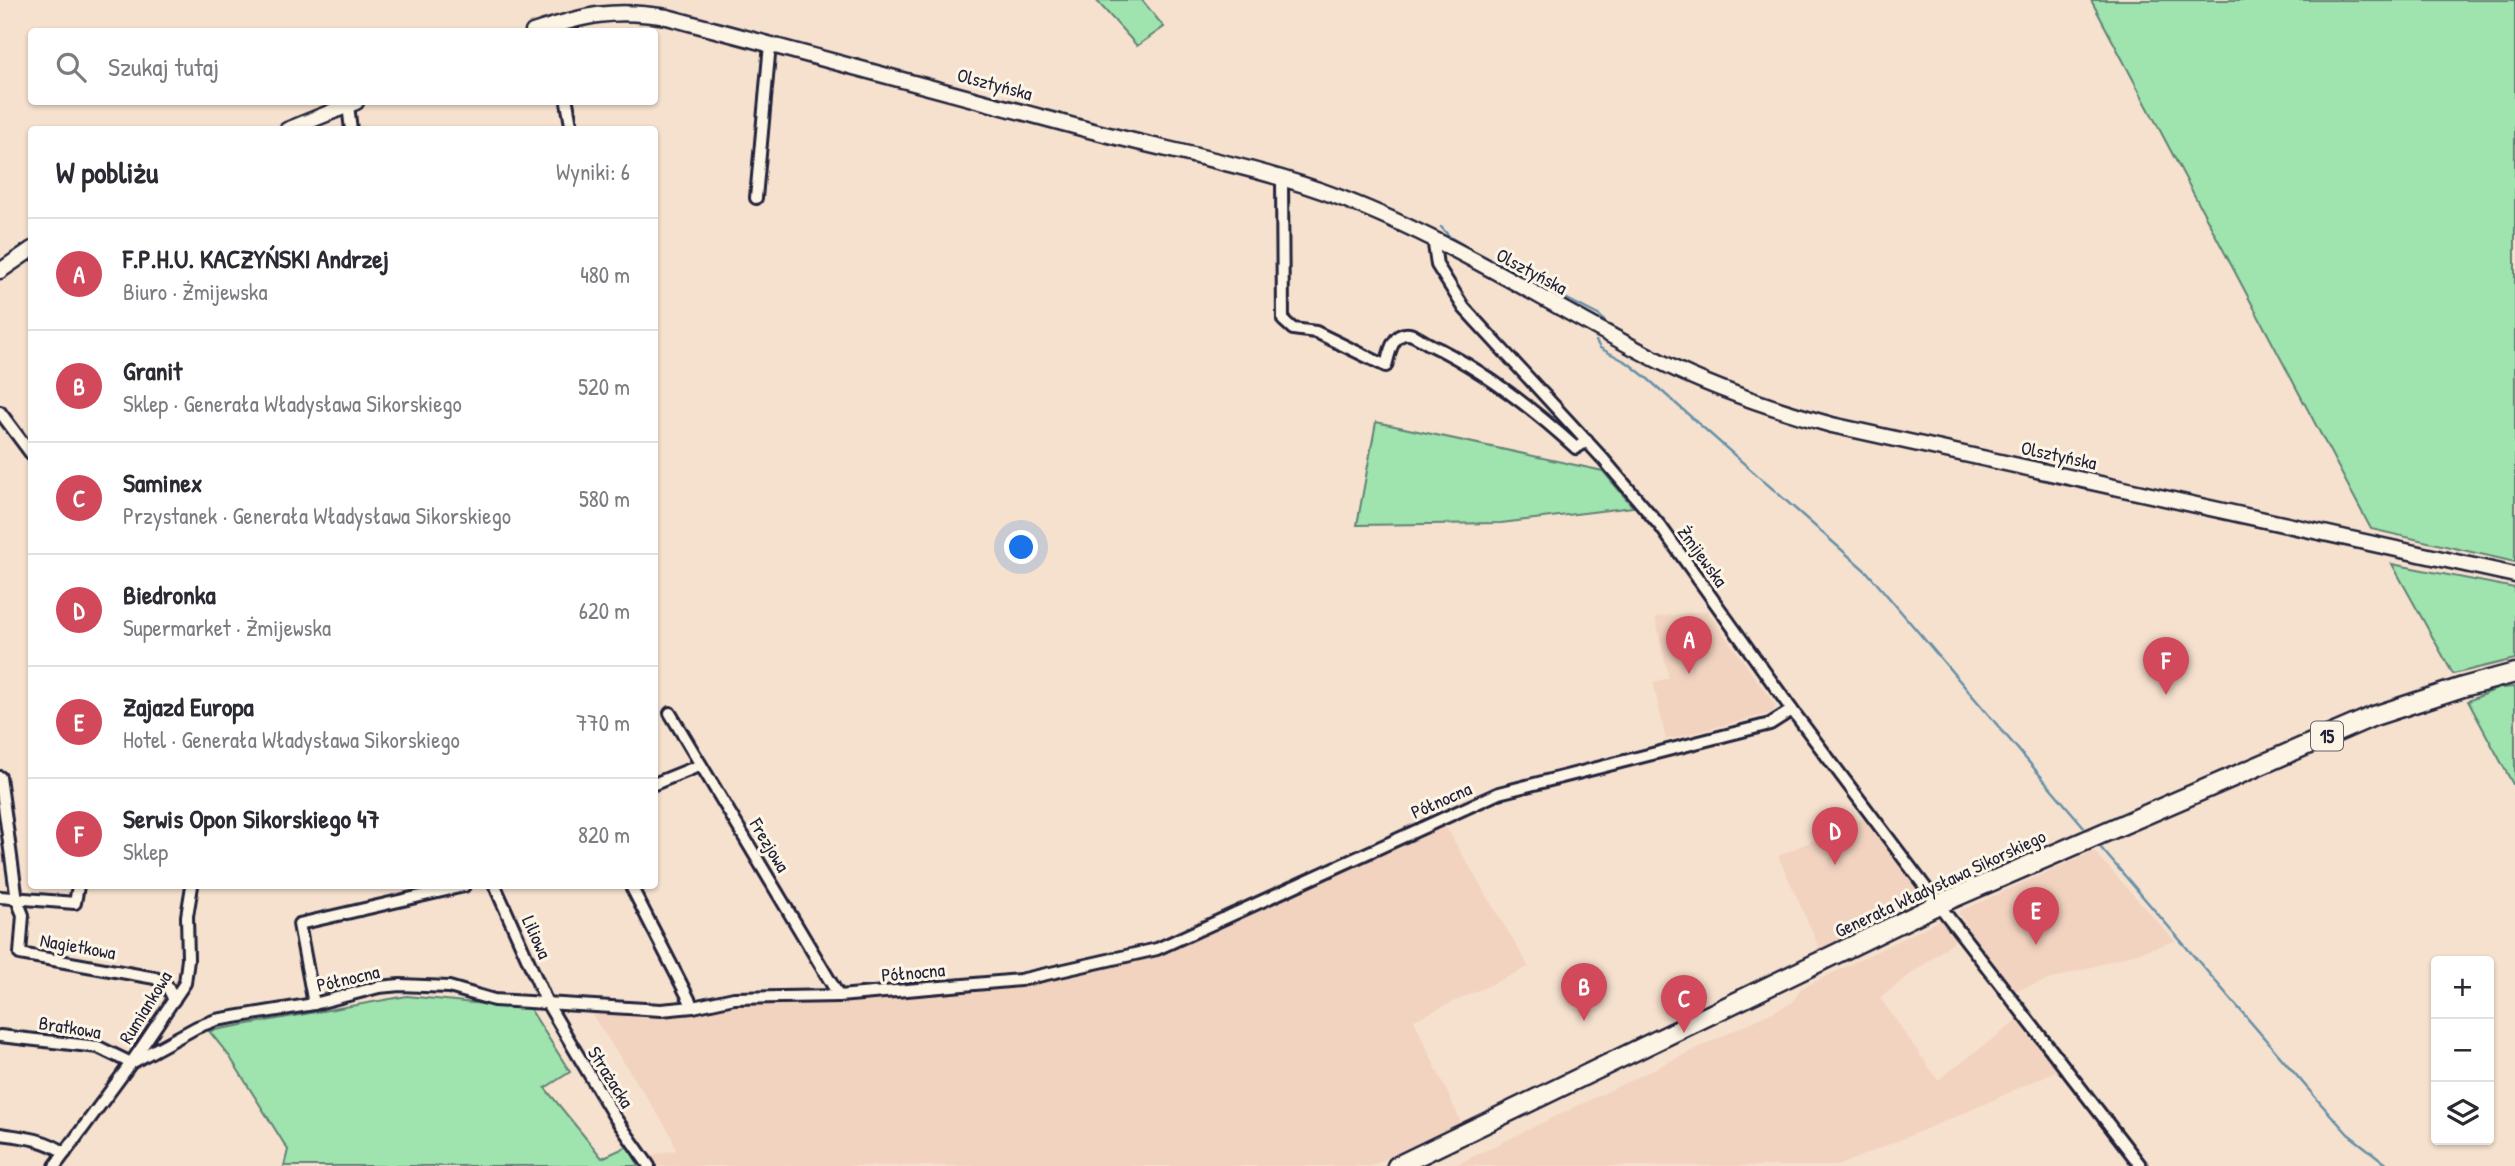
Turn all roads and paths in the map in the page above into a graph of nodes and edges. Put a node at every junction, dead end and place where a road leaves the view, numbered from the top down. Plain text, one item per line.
1 (554, 28) edge
2 (769, 44) junction
3 (347, 105) edge
4 (352, 105) edge
5 (568, 105) edge
6 (297, 126) edge
7 (351, 126) edge
8 (571, 126) edge
9 (1282, 179) junction
10 (756, 198) dead end
11 (1433, 238) junction
12 (28, 253) edge
13 (0, 271) edge
14 (0, 412) edge
15 (1587, 441) junction
16 (28, 449) edge
17 (2515, 575) edge
18 (2515, 673) edge
19 (1792, 710) junction
20 (670, 713) dead end
21 (701, 765) junction
22 (0, 777) edge
23 (658, 783) edge
24 (77, 889) edge
25 (192, 889) edge
26 (451, 889) edge
27 (496, 889) edge
28 (633, 889) edge
29 (0, 897) edge
30 (16, 900) junction
31 (1939, 904) junction
32 (839, 996) junction
33 (174, 1000) junction
34 (547, 1003) junction
35 (314, 1004) junction
36 (693, 1007) junction
37 (0, 1035) edge
38 (131, 1063) junction
39 (0, 1134) edge
40 (65, 1153) junction
41 (55, 1166) edge
42 (649, 1166) edge
43 (1397, 1166) edge
44 (2141, 1166) edge

1 - 2 street, Olsztyńska
2 - 9 street, Olsztyńska
2 - 10 street
3 - 6 street
4 - 7 street
5 - 8 street
9 - 11 street, Olsztyńska
9 - 15 street
11 - 15 street, Żmijewska
11 - 17 street, Olsztyńska
12 - 13 street
14 - 16 street
15 - 19 street, Żmijewska
18 - 31 main road, Generała Władysława Sikorskiego / 15
19 - 31 street, Żmijewska
19 - 32 street, Północna
20 - 21 street, Frezjowa
21 - 23 street
21 - 32 street, Frezjowa
22 - 30 street
24 - 30 street
25 - 33 street, Rumiankowa
26 - 35 street
27 - 34 street, Liliowa
28 - 36 street
29 - 30 street
30 - 33 street, Nagietkowa
31 - 43 main road, Generała Władysława Sikorskiego / 15
31 - 44 street, Żmijewska
32 - 36 street, Północna
33 - 38 street, Rumiankowa
34 - 35 street, Północna
34 - 36 street, Północna
34 - 42 street, Strażacka
35 - 38 street, Północna
37 - 38 street, Bratkowa
38 - 40 street, Północna
39 - 40 street
40 - 41 street, Północna

